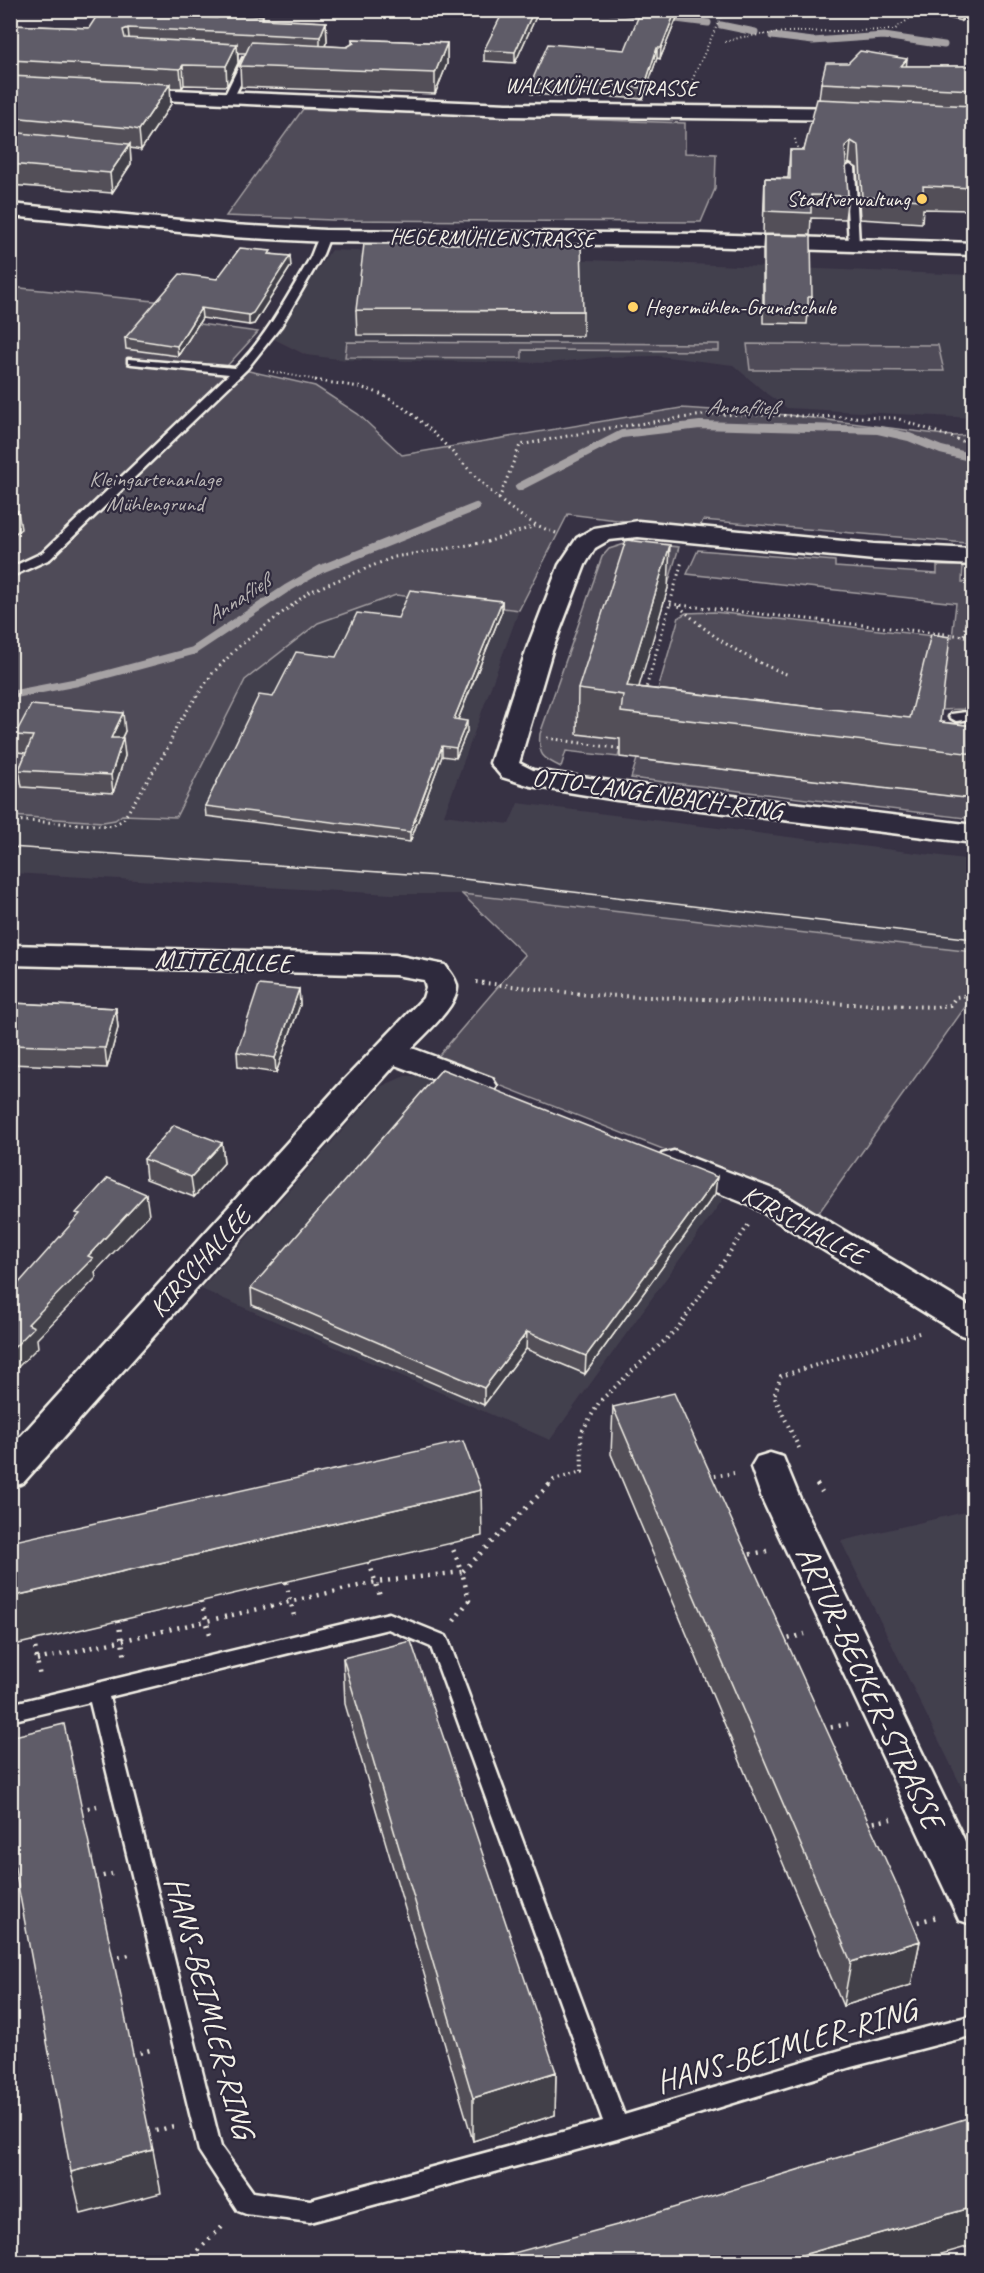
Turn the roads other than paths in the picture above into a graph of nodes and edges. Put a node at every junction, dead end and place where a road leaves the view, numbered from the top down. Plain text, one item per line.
1 (259, 59) edge
2 (111, 94) edge
3 (228, 99) junction
4 (875, 115) edge
5 (850, 168) edge
6 (10, 210) edge
7 (325, 236) junction
8 (854, 245) junction
9 (974, 249) edge
10 (132, 361) dead end
11 (241, 370) junction
12 (973, 566) edge
13 (10, 573) edge
14 (974, 715) edge
15 (956, 717) dead end
16 (974, 834) edge
17 (10, 955) edge
18 (434, 972) joint
19 (390, 1051) junction
20 (512, 1099) edge
21 (644, 1151) edge
22 (968, 1323) edge
23 (785, 1458) road end
24 (10, 1473) edge
25 (99, 1693) junction
26 (10, 1713) edge
27 (960, 1910) edge
28 (974, 2025) edge
29 (617, 2128) junction

1 - 3 lane
2 - 3 street, WALKMÜHLENSTRASSE
3 - 4 street, WALKMÜHLENSTRASSE
5 - 8 lane
6 - 7 street, HEGERMÜHLENSTRASSE
7 - 8 street, HEGERMÜHLENSTRASSE
7 - 11 lane
8 - 9 street, HEGERMÜHLENSTRASSE
10 - 11 lane
11 - 13 lane
12 - 16 street, OTTO-LANGENBACH-RING
14 - 15 lane
17 - 18 street, MITTELALLEE
18 - 19 street, KIRSCHALLEE
19 - 20 street
19 - 24 street, KIRSCHALLEE
21 - 22 street, KIRSCHALLEE
23 - 27 street, ARTUR-BECKER-STRASSE
25 - 26 lane
25 - 29 lane
25 - 29 lane, HANS-BEIMLER-RING
28 - 29 lane, HANS-BEIMLER-RING

